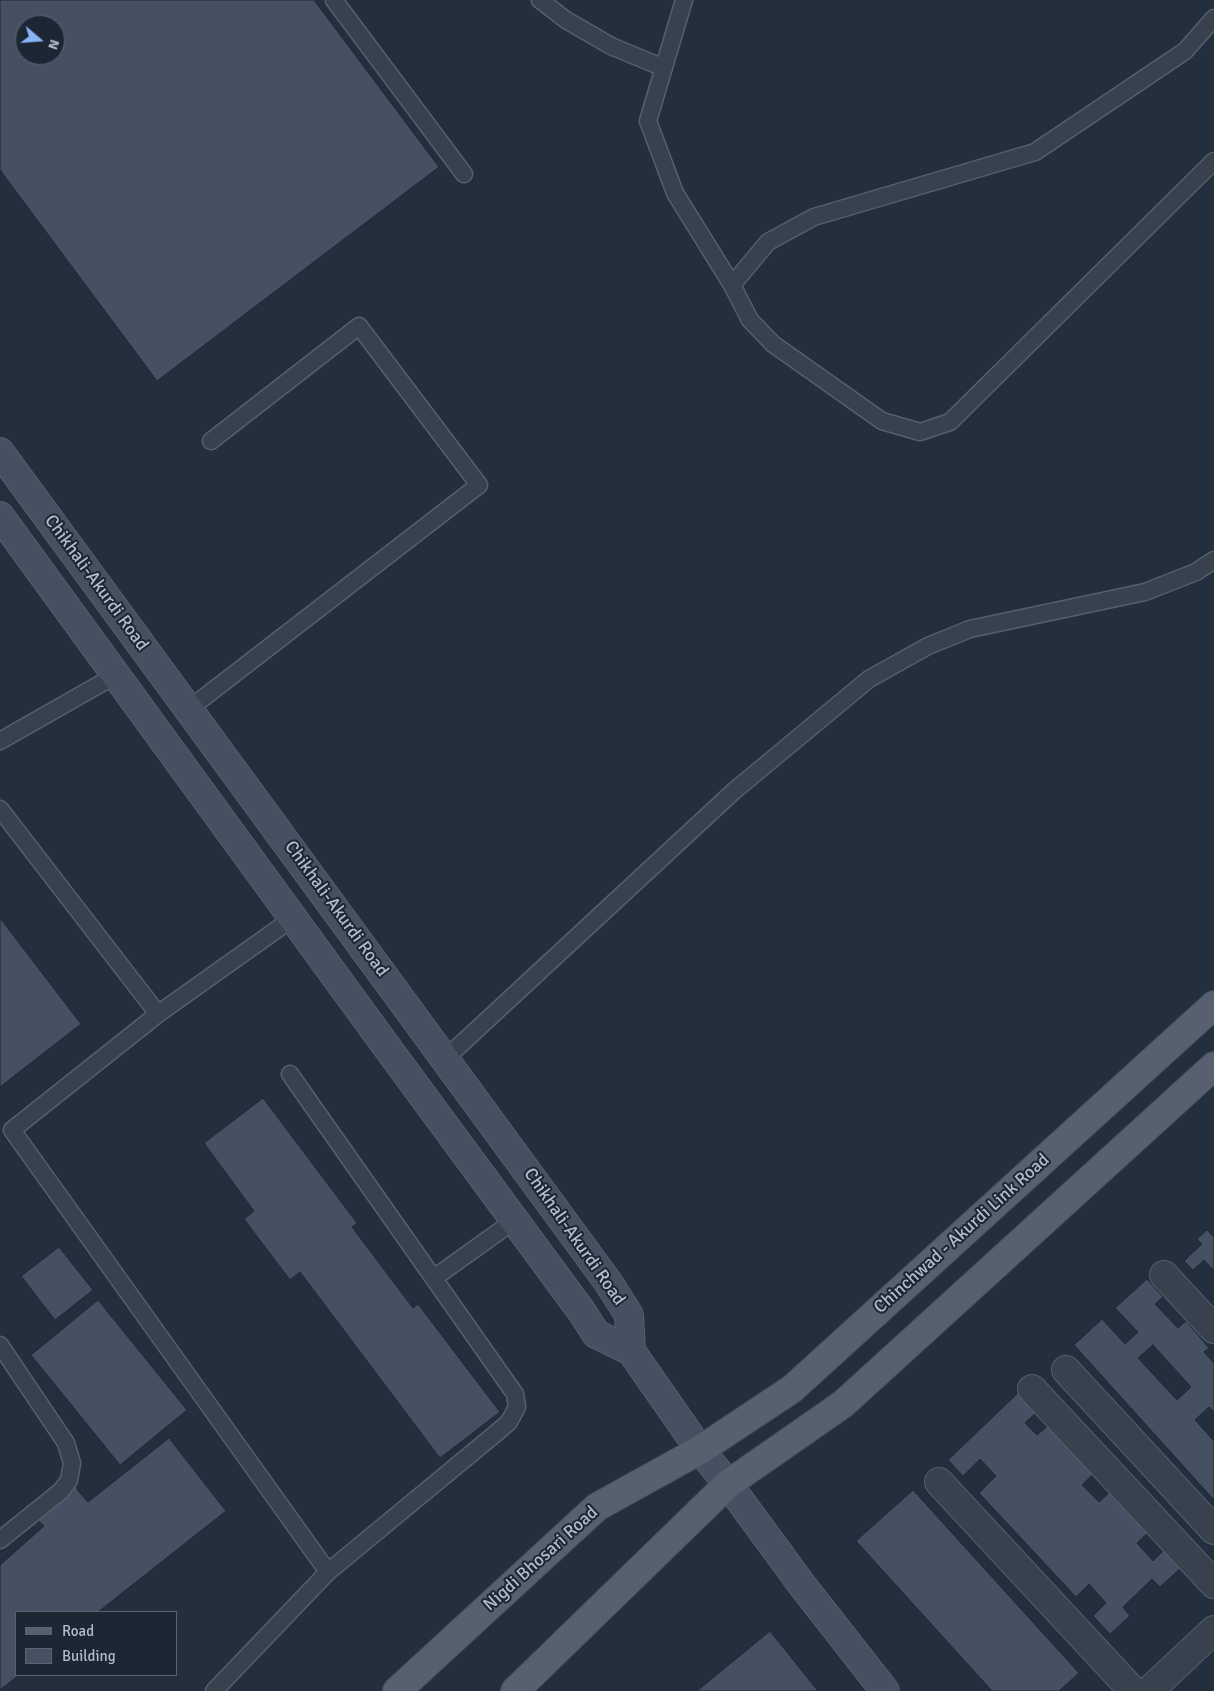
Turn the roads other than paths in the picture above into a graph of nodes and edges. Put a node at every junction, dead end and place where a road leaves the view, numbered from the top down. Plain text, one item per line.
1 (334, 0) edge
2 (540, 0) edge
3 (684, 0) edge
4 (1214, 18) edge
5 (664, 68) junction
6 (1214, 161) edge
7 (464, 174) dead end
8 (732, 285) junction
9 (211, 441) dead end
10 (0, 452) edge
11 (0, 516) edge
12 (1214, 560) edge
13 (116, 676) junction
14 (189, 709) junction
15 (0, 741) edge
16 (0, 810) edge
17 (293, 918) junction
18 (1214, 1005) edge
19 (158, 1014) junction
20 (445, 1059) junction
21 (1214, 1066) edge
22 (290, 1074) dead end
23 (6, 1135) edge
24 (514, 1220) junction
25 (1164, 1275) dead end
26 (434, 1278) junction
27 (1214, 1330) edge
28 (0, 1345) edge
29 (631, 1351) junction
30 (1066, 1370) dead end
31 (1032, 1389) dead end
32 (700, 1450) junction
33 (939, 1482) dead end
34 (728, 1484) junction
35 (1214, 1530) edge
36 (0, 1540) edge
37 (328, 1572) junction
38 (1214, 1584) edge
39 (1214, 1630) edge
40 (214, 1691) edge
41 (397, 1691) edge
42 (515, 1691) edge
43 (886, 1691) edge
44 (1133, 1691) edge
45 (1149, 1691) edge

1 - 7 lane
2 - 5 lane
3 - 5 lane
4 - 8 lane
5 - 8 lane
6 - 8 lane
9 - 14 lane
10 - 14 main road, Chikhali-Akurdi Road
11 - 13 main road, Chikhali-Akurdi Road
12 - 20 lane
13 - 15 lane
13 - 17 main road, Chikhali-Akurdi Road
14 - 20 main road, Chikhali-Akurdi Road
16 - 19 lane
17 - 19 lane
17 - 24 main road, Chikhali-Akurdi Road
18 - 32 main road, Chinchwad - Akurdi Link Road
19 - 23 lane
20 - 29 main road, Chikhali-Akurdi Road
21 - 34 main road
22 - 26 lane
23 - 37 lane
24 - 26 lane
24 - 29 main road, Chikhali-Akurdi Road
25 - 27 street
26 - 37 lane
28 - 36 lane
29 - 32 main road
30 - 35 street
31 - 38 street
32 - 34 main road
32 - 41 main road, Nigdi Bhosari Road
33 - 44 street
34 - 42 main road
34 - 43 main road
37 - 40 lane
39 - 45 street

